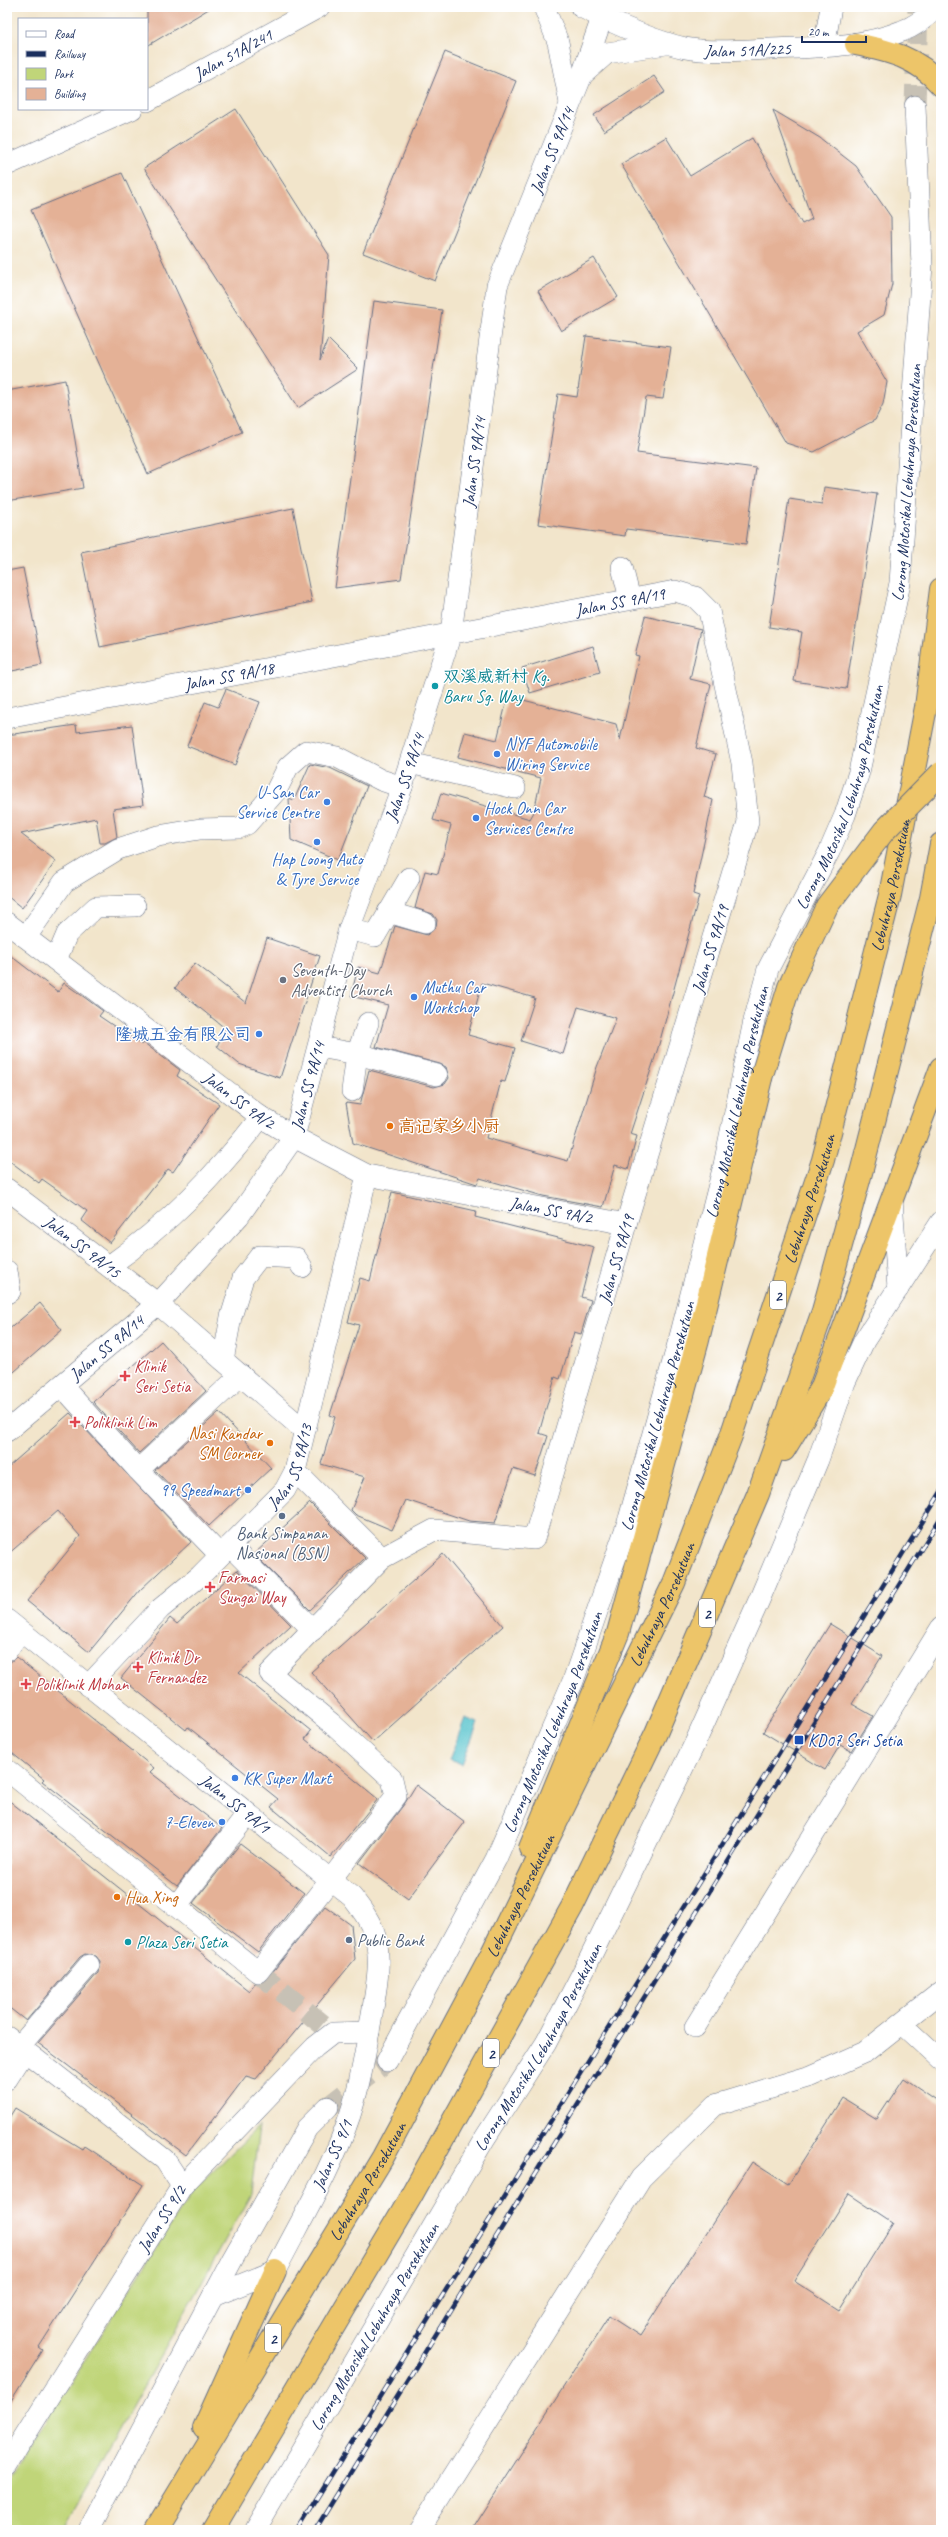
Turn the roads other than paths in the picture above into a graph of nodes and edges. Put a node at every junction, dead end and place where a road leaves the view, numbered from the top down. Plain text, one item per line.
1 (319, 7) edge
2 (544, 7) edge
3 (581, 7) edge
4 (831, 7) edge
5 (937, 7) edge
6 (602, 18) junction
7 (670, 44) junction
8 (856, 44) junction
9 (824, 46) junction
10 (582, 75) junction
11 (941, 85) edge
12 (148, 100) edge
13 (570, 103) junction
14 (915, 106) tunnel mouth
15 (130, 110) edge
16 (7, 165) edge
17 (622, 567) dead end
18 (941, 590) edge
19 (630, 599) junction
20 (452, 633) junction
21 (7, 718) edge
22 (410, 763) junction
23 (941, 773) edge
24 (402, 787) junction
25 (515, 788) dead end
26 (941, 844) edge
27 (408, 878) dead end
28 (135, 906) dead end
29 (388, 912) junction
30 (7, 923) edge
31 (425, 923) dead end
32 (349, 929) junction
33 (26, 937) junction
34 (56, 960) junction
35 (368, 1023) dead end
36 (319, 1047) junction
37 (357, 1054) junction
38 (941, 1068) edge
39 (438, 1075) dead end
40 (352, 1091) dead end
41 (754, 1106) junction
42 (261, 1117) junction
43 (294, 1137) junction
44 (724, 1164) junction
45 (367, 1175) junction
46 (7, 1189) edge
47 (892, 1199) junction
48 (941, 1222) edge
49 (626, 1224) junction
50 (109, 1266) junction
51 (302, 1267) dead end
52 (7, 1271) edge
53 (898, 1289) junction
54 (7, 1293) edge
55 (158, 1304) junction
56 (223, 1360) junction
57 (241, 1375) junction
58 (62, 1386) junction
59 (304, 1430) junction
60 (7, 1431) edge
61 (138, 1470) junction
62 (295, 1471) junction
63 (758, 1494) junction
64 (225, 1550) junction
65 (382, 1558) junction
66 (14, 1626) edge
67 (941, 1628) edge
68 (313, 1630) junction
69 (7, 1650) edge
70 (88, 1686) junction
71 (7, 1770) edge
72 (248, 1814) junction
73 (332, 1880) junction
74 (176, 1906) junction
75 (489, 1960) junction
76 (89, 1965) dead end
77 (941, 1992) edge
78 (902, 2024) junction
79 (695, 2026) dead end
80 (369, 2032) junction
81 (17, 2045) edge
82 (941, 2060) edge
83 (388, 2061) tunnel mouth
84 (7, 2079) edge
85 (328, 2107) tunnel mouth
86 (182, 2186) junction
87 (275, 2271) junction
88 (213, 2296) junction
89 (7, 2464) edge
90 (160, 2524) edge
91 (89, 2530) edge
92 (213, 2530) edge
93 (255, 2530) edge
94 (420, 2530) edge

1 - 12 street, Jalan 51A/241
2 - 13 street
3 - 6 street, Jalan 51A/225
4 - 9 street
5 - 8 street, Jalan 51A/225
6 - 7 street, Jalan 51A/225
6 - 10 street, Jalan SS 9A/14
7 - 9 street, Jalan 51A/225
7 - 10 street
8 - 9 street, Jalan 51A/225
8 - 11 highway
10 - 13 street, Jalan SS 9A/14
13 - 20 street, Jalan SS 9A/14
14 - 44 street, Lorong Motosikal Lebuhraya Persekutuan
15 - 16 street
17 - 19 street
18 - 75 highway, Lebuhraya Persekutuan / 2
19 - 20 street, Jalan SS 9A/19
19 - 49 street, Jalan SS 9A/19
20 - 21 street, Jalan SS 9A/18
20 - 22 street, Jalan SS 9A/14
22 - 24 street, Jalan SS 9A/14
22 - 25 street
23 - 41 highway, bridge
24 - 32 street, Jalan SS 9A/14
24 - 33 street
26 - 63 highway, 2
27 - 29 street
28 - 34 street
29 - 31 street
29 - 32 street
30 - 33 street, Jalan SS 9A/2
32 - 36 street, Jalan SS 9A/14
33 - 34 street, Jalan SS 9A/2
34 - 42 street, Jalan SS 9A/2
35 - 37 street
36 - 37 street
36 - 43 street, Jalan SS 9A/14
37 - 39 street
37 - 40 street
38 - 47 highway
41 - 44 street
41 - 75 highway
42 - 43 street, Jalan SS 9A/2
42 - 50 street
43 - 45 street, Jalan SS 9A/2
43 - 55 street, Jalan SS 9A/14
44 - 83 street, Lorong Motosikal Lebuhraya Persekutuan
45 - 49 street, Jalan SS 9A/2
45 - 59 street, Jalan SS 9A/13
46 - 50 street, Jalan SS 9A/15
47 - 53 street
47 - 63 highway
48 - 53 street, Lorong Motosikal Lebuhraya Persekutuan
49 - 65 street, Jalan SS 9A/19
50 - 55 street, Jalan SS 9A/15
51 - 56 street
52 - 54 street
53 - 93 street, Lorong Motosikal Lebuhraya Persekutuan
55 - 56 street, Jalan SS 9A/15
55 - 58 street, Jalan SS 9A/14
56 - 57 street, Jalan SS 9A/15
57 - 59 street, Jalan SS 9A/15
57 - 61 street
58 - 60 street, Jalan SS 9A/14
58 - 61 street
59 - 62 street, Jalan SS 9A/13
61 - 64 street
62 - 64 street, Jalan SS 9A/13
62 - 65 street
63 - 92 highway, 2
64 - 68 street
64 - 70 street, Jalan SS 9A/13
65 - 68 street
66 - 69 street
66 - 70 street, Jalan SS 9A/1
67 - 79 street
68 - 73 street
70 - 72 street, Jalan SS 9A/1
71 - 74 street
72 - 73 street, Jalan SS 9A/1
72 - 74 street
73 - 74 street
73 - 80 street, Jalan SS 9A/1
75 - 90 highway, Lebuhraya Persekutuan / 2
76 - 81 street
77 - 78 street
78 - 82 street
78 - 94 street
80 - 86 street, Jalan SS 9/2
80 - 87 street, Jalan SS 9/1
81 - 84 street
81 - 86 street
85 - 88 street
86 - 89 street, Jalan SS 9/2
87 - 88 street
87 - 90 highway
88 - 91 street

